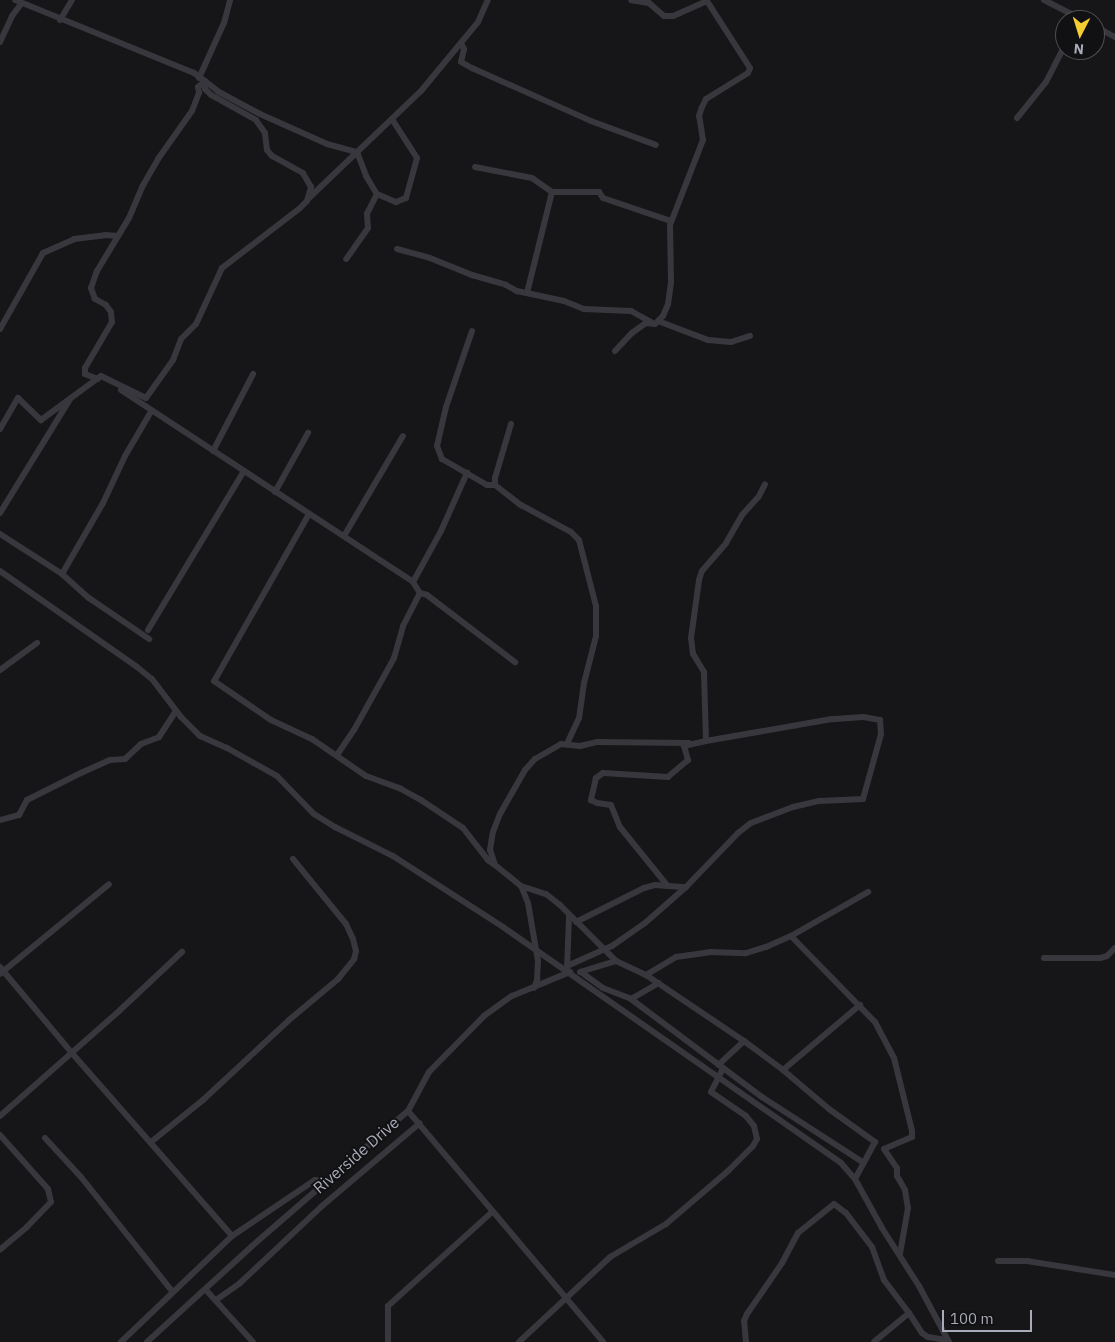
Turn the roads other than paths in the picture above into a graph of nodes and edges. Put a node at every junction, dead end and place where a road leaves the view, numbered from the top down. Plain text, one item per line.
1 (15, 0) edge
2 (72, 0) edge
3 (230, 0) edge
4 (488, 0) edge
5 (631, 0) edge
6 (1044, 0) edge
7 (21, 4) junction
8 (1062, 10) edge
9 (60, 20) junction
10 (0, 42) edge
11 (461, 43) junction
12 (1057, 60) edge
13 (202, 80) junction
14 (1017, 118) dead end
15 (392, 119) junction
16 (656, 145) dead end
17 (358, 152) junction
18 (474, 167) dead end
19 (552, 192) junction
20 (377, 194) junction
21 (307, 200) junction
22 (671, 221) junction
23 (118, 236) junction
24 (397, 249) dead end
25 (346, 259) dead end
26 (527, 294) junction
27 (656, 322) junction
28 (0, 329) edge
29 (472, 331) dead end
30 (750, 336) dead end
31 (615, 351) dead end
32 (252, 374) dead end
33 (100, 377) junction
34 (70, 398) junction
35 (152, 410) junction
36 (511, 424) dead end
37 (0, 429) edge
38 (308, 433) dead end
39 (403, 436) dead end
40 (213, 451) junction
41 (244, 471) junction
42 (467, 473) junction
43 (765, 484) dead end
44 (496, 485) junction
45 (276, 492) junction
46 (0, 513) edge
47 (309, 514) junction
48 (0, 534) edge
49 (344, 536) junction
50 (0, 571) edge
51 (62, 574) junction
52 (413, 582) junction
53 (420, 593) junction
54 (148, 630) dead end
55 (149, 638) dead end
56 (37, 643) dead end
57 (515, 662) dead end
58 (0, 670) edge
59 (176, 711) junction
60 (704, 742) junction
61 (567, 744) junction
62 (337, 755) junction
63 (0, 820) edge
64 (293, 859) dead end
65 (495, 865) junction
66 (109, 884) dead end
67 (667, 885) junction
68 (521, 886) junction
69 (686, 887) junction
70 (868, 892) dead end
71 (570, 916) junction
72 (576, 922) junction
73 (791, 936) junction
74 (1115, 948) edge
75 (536, 949) junction
76 (605, 949) junction
77 (182, 952) dead end
78 (1044, 958) dead end
79 (616, 961) junction
80 (1, 970) edge
81 (567, 970) junction
82 (581, 972) junction
83 (646, 974) junction
84 (659, 983) junction
85 (534, 988) junction
86 (632, 999) junction
87 (860, 1005) junction
88 (744, 1041) junction
89 (71, 1052) junction
90 (721, 1066) junction
91 (783, 1070) junction
92 (717, 1077) junction
93 (408, 1111) junction
94 (0, 1116) edge
95 (420, 1123) junction
96 (0, 1135) edge
97 (45, 1138) dead end
98 (151, 1142) junction
99 (864, 1163) junction
100 (855, 1179) junction
101 (326, 1181) junction
102 (492, 1212) junction
103 (232, 1236) junction
104 (0, 1250) edge
105 (900, 1254) junction
106 (998, 1261) dead end
107 (1115, 1275) edge
108 (206, 1290) junction
109 (172, 1291) junction
110 (565, 1299) junction
111 (216, 1300) junction
112 (909, 1313) junction
113 (949, 1341) edge
114 (121, 1342) edge
115 (147, 1342) edge
116 (253, 1342) edge
117 (388, 1342) edge
118 (519, 1342) edge
119 (603, 1342) edge
120 (746, 1342) edge
121 (874, 1342) edge

1 - 7 street
2 - 9 street
3 - 13 street
4 - 11 street
5 - 22 street
6 - 8 street
7 - 9 street
7 - 10 street
9 - 13 street
11 - 15 street
11 - 16 street
12 - 14 street
13 - 17 street
13 - 21 street
13 - 23 street
15 - 17 street
15 - 20 street
17 - 20 street
17 - 21 street
18 - 19 street
19 - 22 street
19 - 26 street
20 - 25 street
21 - 33 street
22 - 27 street
23 - 28 street
23 - 33 street
24 - 26 street
26 - 27 street
27 - 30 street
27 - 31 street
29 - 42 street
32 - 40 street
33 - 34 street
33 - 35 street
34 - 37 street
34 - 46 street
35 - 40 street
35 - 51 street
36 - 44 street
38 - 45 street
39 - 49 street
40 - 41 street
41 - 45 street
41 - 54 street
42 - 44 street
42 - 52 street
43 - 60 street
44 - 61 street
45 - 47 street
47 - 49 street
47 - 62 street
48 - 51 street
49 - 52 street
50 - 59 street
51 - 55 street
52 - 53 street
53 - 57 street
53 - 62 street
56 - 58 street
59 - 63 street
59 - 75 street
60 - 61 street
60 - 67 street
60 - 69 street
61 - 65 street
62 - 65 street
64 - 98 street
65 - 68 street
66 - 80 street
67 - 69 street
67 - 72 street
68 - 71 street
68 - 75 street
69 - 76 street
70 - 73 street
71 - 72 street
71 - 81 street
72 - 76 street
73 - 83 street
73 - 87 street
74 - 78 street
75 - 81 street
75 - 85 street
76 - 79 street
76 - 81 street
77 - 89 street
79 - 82 street
79 - 83 street
80 - 89 street
81 - 82 street
81 - 85 street
81 - 92 street
82 - 86 street
83 - 84 street
84 - 86 street
84 - 88 street
85 - 93 street
86 - 90 street
87 - 91 street
87 - 105 street
88 - 90 street
88 - 91 street
89 - 94 street
89 - 98 street
90 - 92 street
90 - 99 street
91 - 99 street
92 - 100 street
92 - 110 street
93 - 95 street, Riverside Drive
93 - 101 street, Riverside Drive
95 - 102 street, Riverside Drive
95 - 111 street
96 - 104 street
97 - 109 street
98 - 103 street
99 - 100 street
100 - 105 street
101 - 103 street
101 - 108 street, Riverside Drive
102 - 110 street, Riverside Drive
102 - 117 street
103 - 109 street
105 - 113 street
106 - 107 street
108 - 111 street
108 - 115 street, Riverside Drive
109 - 114 street
110 - 118 street
110 - 119 street, Riverside Drive
111 - 116 street
112 - 113 street
112 - 120 street
112 - 121 street

